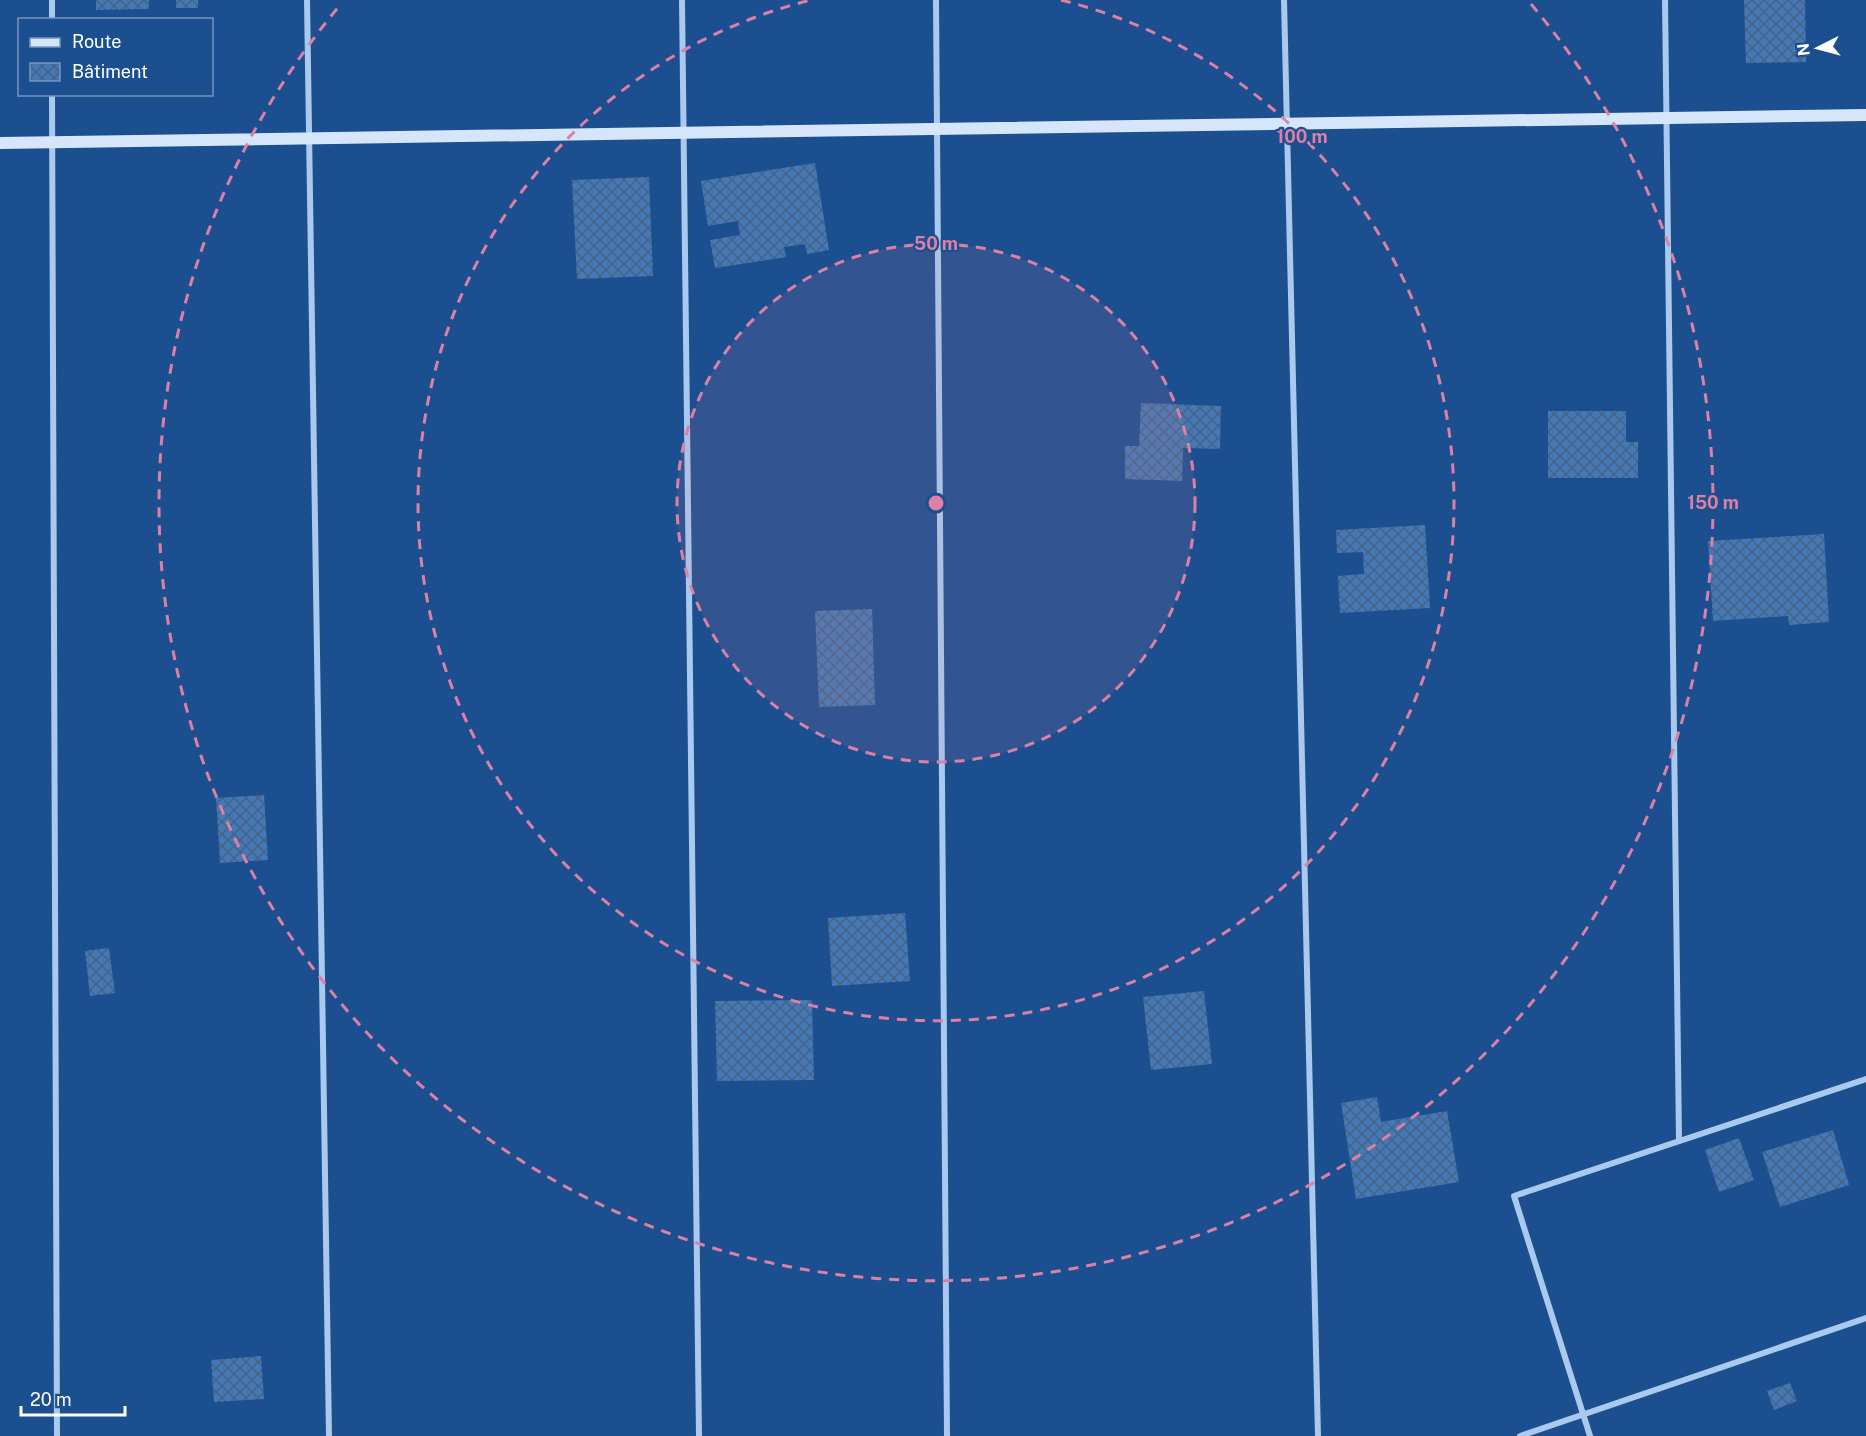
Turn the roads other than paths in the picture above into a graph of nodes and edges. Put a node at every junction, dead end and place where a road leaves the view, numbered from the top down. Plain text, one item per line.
1 (52, 0) edge
2 (307, 0) edge
3 (682, 0) edge
4 (936, 0) edge
5 (1284, 0) edge
6 (1665, 0) edge
7 (52, 18) edge
8 (52, 96) edge
9 (1866, 115) edge
10 (1666, 118) junction
11 (1287, 123) junction
12 (937, 129) junction
13 (684, 133) junction
14 (309, 138) junction
15 (52, 142) junction
16 (0, 143) edge
17 (1866, 1080) edge
18 (1679, 1141) junction
19 (1866, 1318) edge
20 (1583, 1415) junction
21 (57, 1436) edge
22 (329, 1436) edge
23 (699, 1436) edge
24 (947, 1436) edge
25 (1318, 1436) edge
26 (1520, 1436) edge
27 (1590, 1436) edge

1 - 7 street
2 - 14 street
3 - 13 street
4 - 12 street
5 - 11 street
6 - 10 street
8 - 15 street
9 - 10 street
10 - 11 street
10 - 18 street
11 - 12 street
11 - 25 street
12 - 13 street
12 - 24 street
13 - 14 street
13 - 23 street
14 - 15 street
14 - 22 street
15 - 16 street
15 - 21 street
17 - 18 street
18 - 20 street
19 - 20 street
20 - 26 street
20 - 27 street

